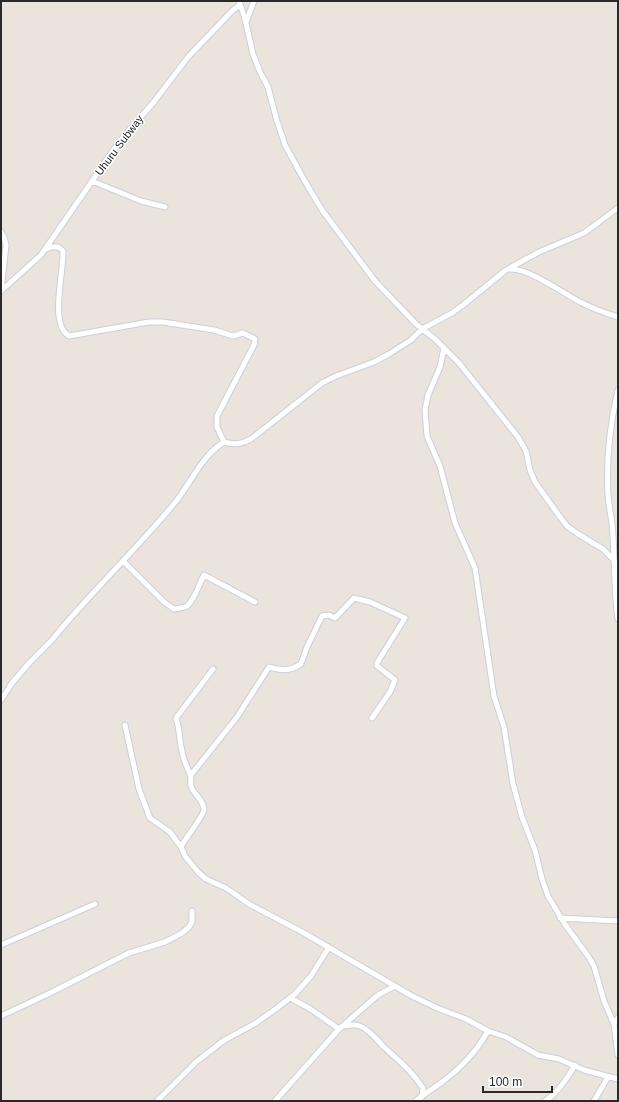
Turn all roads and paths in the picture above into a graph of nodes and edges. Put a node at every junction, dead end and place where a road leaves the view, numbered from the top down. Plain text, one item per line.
1 (254, 1) edge
2 (240, 3) edge
3 (246, 23) junction
4 (92, 181) junction
5 (165, 207) dead end
6 (618, 208) edge
7 (1, 232) edge
8 (46, 249) junction
9 (506, 270) junction
10 (1, 291) edge
11 (618, 317) edge
12 (422, 330) junction
13 (444, 348) junction
14 (618, 390) edge
15 (224, 442) junction
16 (614, 560) junction
17 (123, 561) junction
18 (618, 564) edge
19 (255, 602) dead end
20 (618, 619) edge
21 (213, 669) dead end
22 (1, 700) edge
23 (372, 718) dead end
24 (126, 725) dead end
25 (191, 775) junction
26 (181, 847) junction
27 (95, 904) dead end
28 (192, 911) dead end
29 (560, 918) junction
30 (618, 921) edge
31 (1, 945) edge
32 (329, 947) junction
33 (395, 986) junction
34 (290, 998) junction
35 (1, 1016) edge
36 (618, 1018) edge
37 (614, 1024) junction
38 (341, 1028) junction
39 (488, 1031) junction
40 (618, 1055) edge
41 (575, 1065) junction
42 (608, 1077) junction
43 (618, 1079) edge
44 (422, 1096) junction
45 (157, 1101) edge
46 (276, 1101) edge
47 (416, 1101) edge
48 (545, 1101) edge
49 (594, 1101) edge

1 - 3 street
2 - 3 street
2 - 4 street, Uhuru Subway
3 - 12 street
4 - 5 street
4 - 8 street, Uhuru Subway
6 - 9 street
7 - 10 street
8 - 10 street, Uhuru Subway
8 - 15 street
9 - 11 street
9 - 12 street
12 - 13 street
12 - 15 street
13 - 16 street
13 - 29 street
14 - 16 street
15 - 17 street
16 - 18 street
16 - 20 street
17 - 19 street
17 - 22 street
21 - 25 street
23 - 25 street
24 - 26 street
25 - 26 street
26 - 32 street
27 - 31 street
28 - 35 street
29 - 30 street
29 - 37 street
32 - 33 street
32 - 34 street
33 - 38 street
33 - 39 street
34 - 38 street
34 - 45 street
36 - 37 street
37 - 40 street
38 - 44 street
38 - 46 street
39 - 41 street
39 - 44 street
41 - 42 street
41 - 48 street
42 - 43 street
42 - 49 street
44 - 47 street

